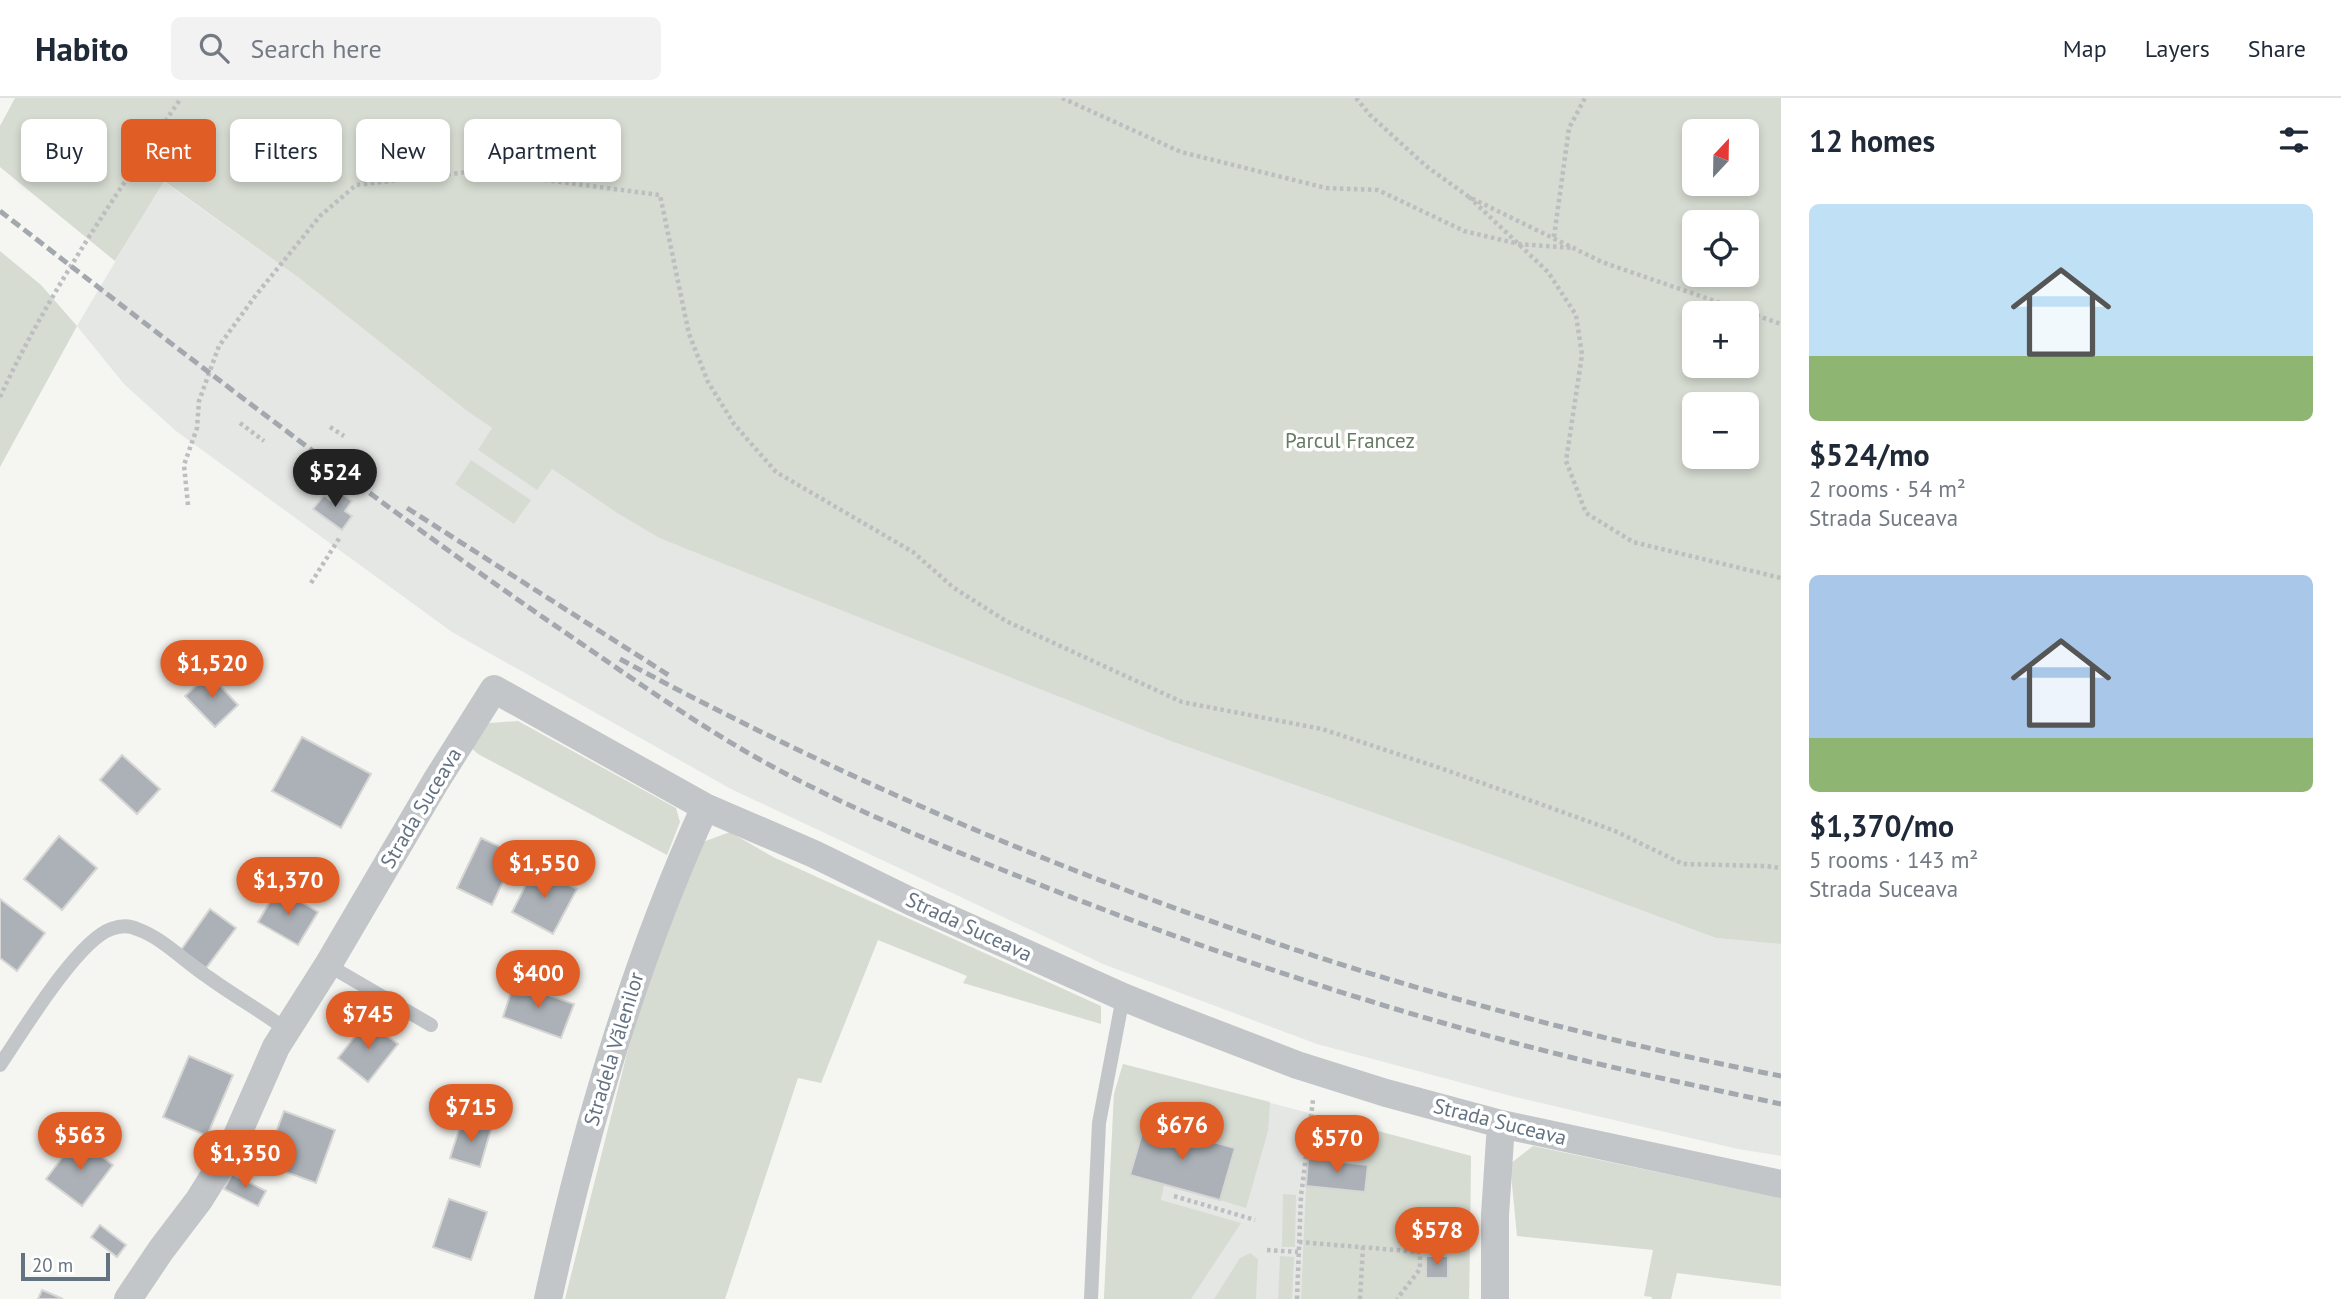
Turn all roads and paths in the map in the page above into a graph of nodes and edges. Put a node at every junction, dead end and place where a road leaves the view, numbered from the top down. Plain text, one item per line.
1 (181, 98) edge
2 (1062, 98) edge
3 (1356, 98) edge
4 (1586, 98) edge
5 (1469, 197) junction
6 (1554, 237) junction
7 (1519, 244) junction
8 (1575, 248) junction
9 (1781, 324) edge
10 (0, 397) edge
11 (240, 423) dead end
12 (330, 427) dead end
13 (344, 436) dead end
14 (264, 441) dead end
15 (188, 505) dead end
16 (340, 537) dead end
17 (1781, 578) edge
18 (311, 583) dead end
19 (705, 807) junction
20 (1781, 868) edge
21 (328, 965) junction
22 (1123, 998) junction
23 (431, 1025) dead end
24 (288, 1031) junction
25 (0, 1065) edge
26 (1317, 1071) junction
27 (1501, 1124) junction
28 (1781, 1184) edge
29 (1174, 1196) dead end
30 (1255, 1220) dead end
31 (1299, 1242) junction
32 (1363, 1247) junction
33 (1266, 1251) dead end
34 (1298, 1252) junction
35 (128, 1299) edge
36 (548, 1299) edge
37 (1091, 1299) edge
38 (1297, 1299) edge
39 (1360, 1299) edge
40 (1397, 1299) edge
41 (1495, 1299) edge

1 - 10 path
2 - 7 path
3 - 5 path
4 - 6 path
5 - 6 path
5 - 7 path
6 - 8 path
7 - 8 path
7 - 17 path
8 - 9 path
11 - 14 path
12 - 13 path
15 - 20 path
16 - 18 path
19 - 21 street, Strada Suceava
19 - 22 street, Strada Suceava
19 - 36 street, Stradela Vălenilor
21 - 23 lane
21 - 24 street, Strada Suceava
22 - 26 street, Strada Suceava
22 - 37 lane
24 - 25 lane
24 - 35 street, Strada Suceava
26 - 27 street, Strada Suceava
26 - 31 path
27 - 28 street, Strada Suceava
27 - 41 street
29 - 30 path
31 - 32 path
31 - 34 path
32 - 39 path
32 - 40 path
33 - 34 path
34 - 38 path

